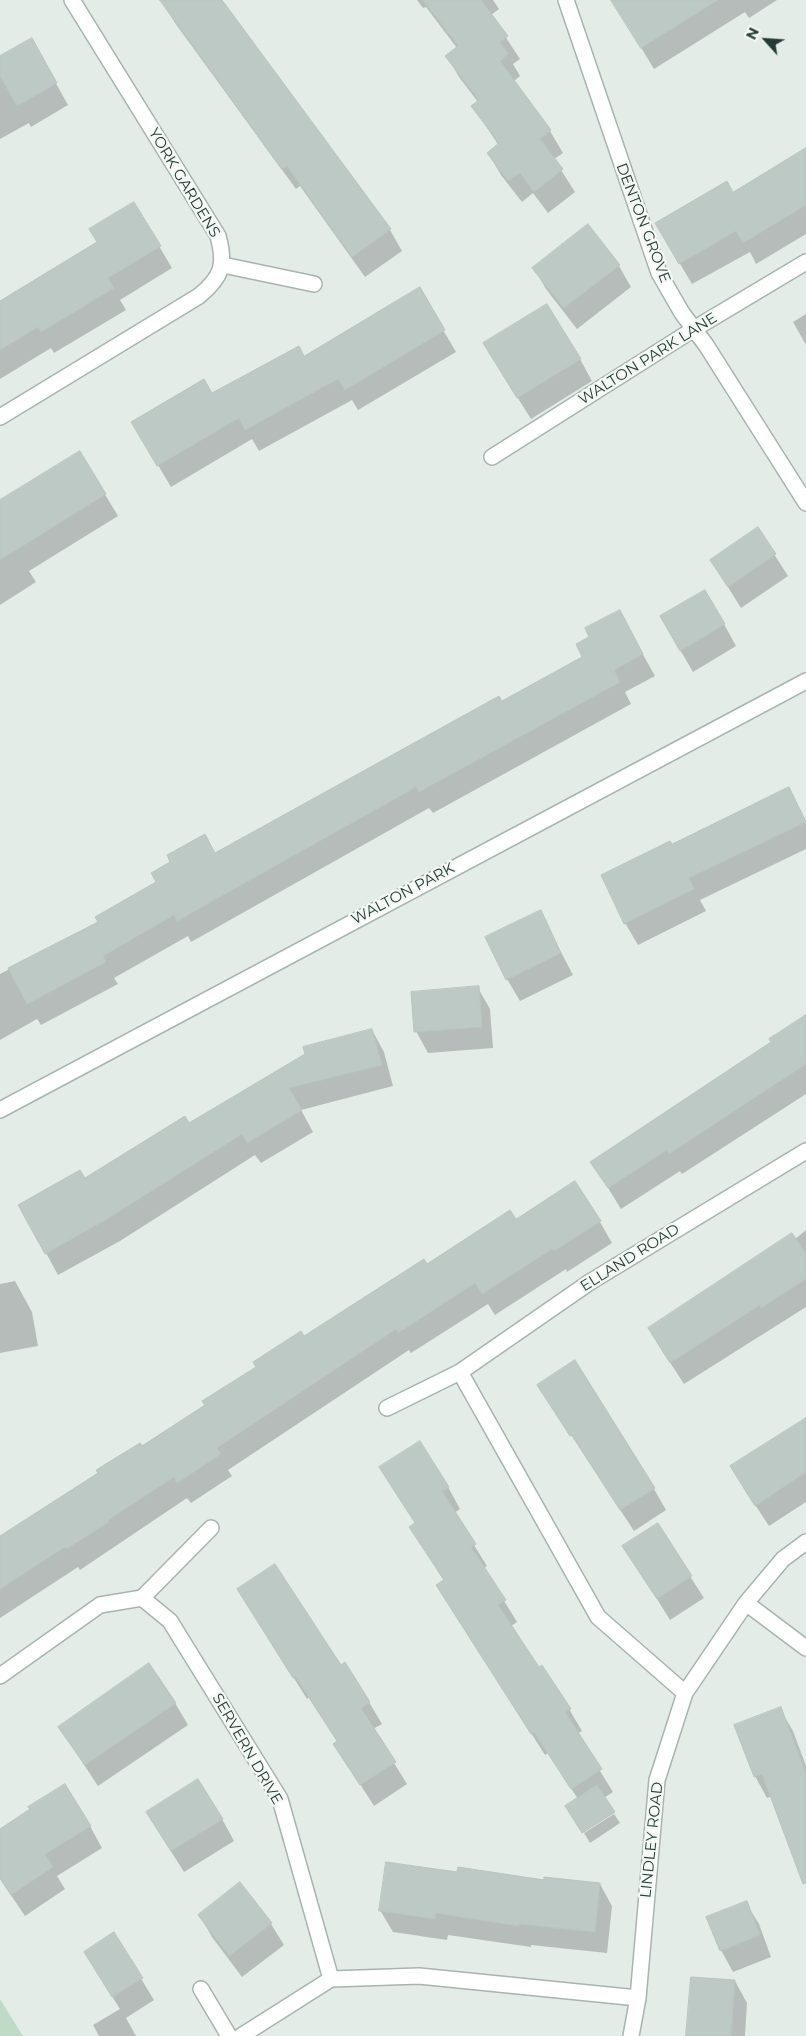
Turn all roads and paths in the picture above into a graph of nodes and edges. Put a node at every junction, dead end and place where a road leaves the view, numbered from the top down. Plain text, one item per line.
1 (72, 0) edge
2 (566, 0) edge
3 (806, 262) edge
4 (223, 264) junction
5 (314, 284) dead end
6 (694, 329) junction
7 (0, 417) edge
8 (492, 457) dead end
9 (806, 503) edge
10 (806, 681) edge
11 (0, 1110) edge
12 (806, 1151) edge
13 (460, 1372) junction
14 (387, 1408) dead end
15 (211, 1528) dead end
16 (806, 1542) edge
17 (142, 1598) junction
18 (746, 1603) junction
19 (806, 1648) edge
20 (0, 1676) edge
21 (685, 1693) junction
22 (331, 1979) junction
23 (201, 1989) dead end
24 (638, 1998) junction
25 (229, 2036) edge
26 (241, 2036) edge
27 (631, 2036) edge

1 - 4 street, YORK GARDENS
2 - 6 street, DENTON GROVE
3 - 6 street, WALTON PARK LANE
4 - 5 street
4 - 7 street
6 - 8 street, WALTON PARK LANE
6 - 9 street, DENTON GROVE
10 - 11 street, WALTON PARK
12 - 13 street, ELLAND ROAD
13 - 14 street, ELLAND ROAD
13 - 21 street
15 - 17 street
16 - 18 street, LINDLEY ROAD
17 - 20 street
17 - 22 street, SERVERN DRIVE
18 - 19 street
18 - 21 street, LINDLEY ROAD
21 - 24 street, LINDLEY ROAD
22 - 24 street
22 - 26 street
23 - 25 street
24 - 27 street, LINDLEY ROAD

